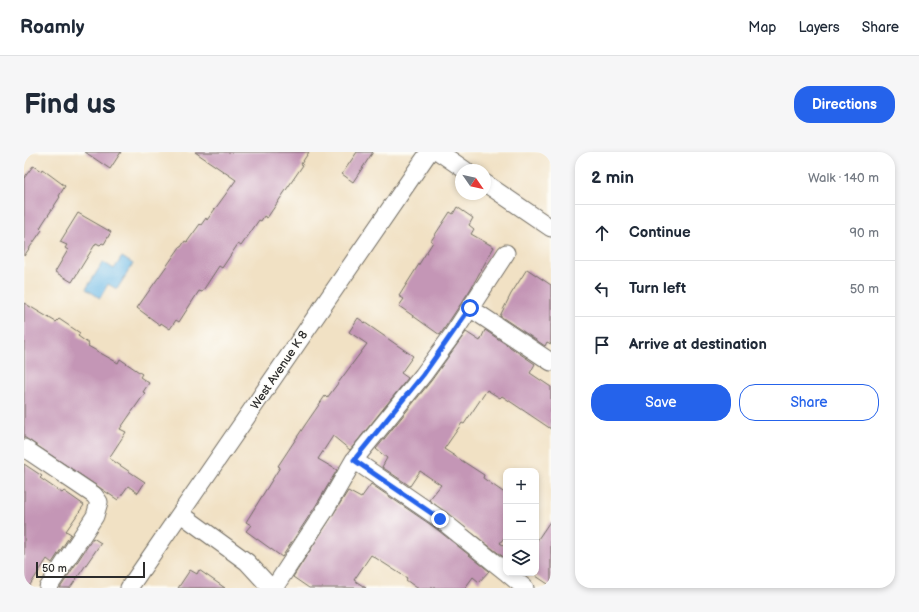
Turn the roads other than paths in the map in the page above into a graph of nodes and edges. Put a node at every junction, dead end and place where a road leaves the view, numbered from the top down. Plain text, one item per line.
1 (430, 152) edge
2 (439, 152) edge
3 (456, 164) edge
4 (491, 187) edge
5 (551, 228) edge
6 (506, 253) dead end
7 (470, 308) junction
8 (551, 362) edge
9 (24, 448) edge
10 (354, 460) junction
11 (180, 514) junction
12 (503, 571) edge
13 (510, 576) edge
14 (48, 588) edge
15 (129, 588) edge
16 (273, 588) edge
17 (525, 588) edge

1 - 11 street, West Avenue K 8
2 - 3 street
4 - 5 street
6 - 7 street
7 - 8 street
7 - 10 street
9 - 14 street
10 - 12 street
10 - 16 street
11 - 15 street, West Avenue K 8
11 - 16 street
13 - 17 street

